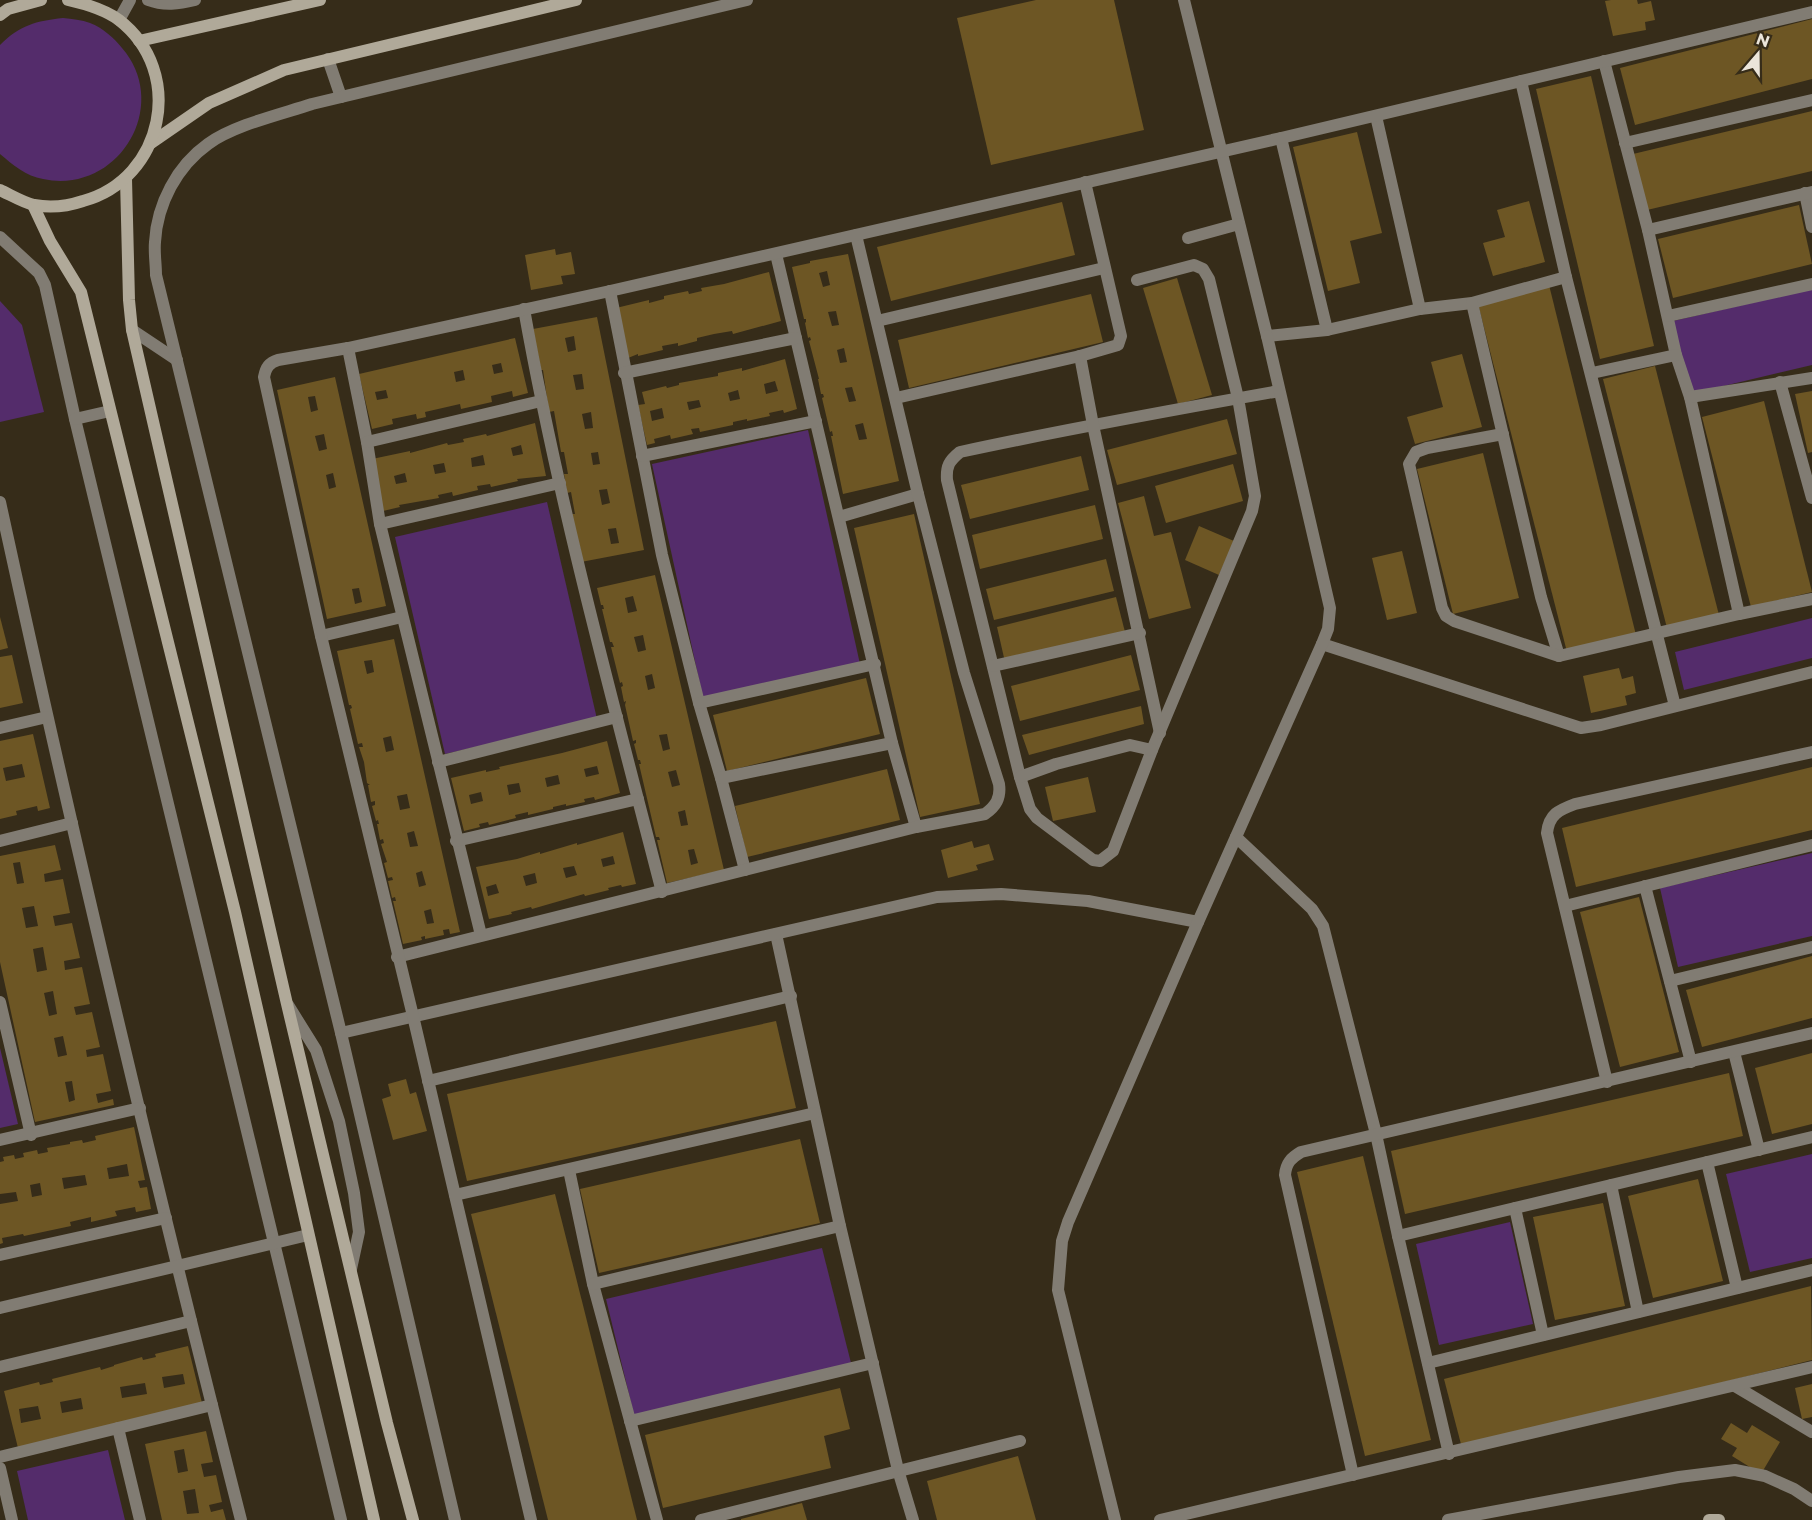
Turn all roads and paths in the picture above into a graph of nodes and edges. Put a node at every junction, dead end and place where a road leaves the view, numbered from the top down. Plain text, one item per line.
1 (41, 0) edge
2 (68, 0) edge
3 (130, 0) edge
4 (148, 0) edge
5 (195, 0) edge
6 (320, 0) edge
7 (576, 0) edge
8 (747, 0) edge
9 (1184, 0) edge
10 (91, 3) edge
11 (1812, 12) edge
12 (0, 15) edge
13 (119, 20) junction
14 (139, 41) junction
15 (328, 59) junction
16 (1604, 61) junction
17 (1521, 81) junction
18 (341, 97) junction
19 (1812, 100) edge
20 (1376, 116) junction
21 (1281, 138) junction
22 (151, 143) junction
23 (1625, 143) junction
24 (1222, 152) junction
25 (126, 179) junction
26 (1085, 182) junction
27 (0, 190) edge
28 (1808, 193) edge
29 (33, 205) junction
30 (1239, 224) junction
31 (1812, 227) edge
32 (1648, 230) junction
33 (856, 235) junction
34 (0, 237) edge
35 (1188, 238) dead end
36 (776, 254) junction
37 (1104, 268) junction
38 (1566, 278) junction
39 (1137, 280) dead end
40 (1812, 284) edge
41 (610, 291) junction
42 (1472, 303) junction
43 (524, 309) junction
44 (1420, 309) junction
45 (1668, 316) junction
46 (877, 321) junction
47 (132, 330) junction
48 (1327, 330) junction
49 (1267, 336) junction
50 (796, 338) junction
51 (348, 348) junction
52 (1676, 355) junction
53 (1080, 356) junction
54 (177, 360) junction
55 (624, 373) junction
56 (1592, 373) junction
57 (1812, 378) edge
58 (1780, 382) junction
59 (1279, 391) junction
60 (1690, 397) junction
61 (896, 398) junction
62 (1238, 398) junction
63 (541, 401) junction
64 (110, 411) junction
65 (75, 419) junction
66 (816, 421) junction
67 (1093, 425) junction
68 (1503, 434) junction
69 (367, 442) junction
70 (1806, 455) edge
71 (642, 456) junction
72 (560, 483) junction
73 (918, 494) junction
74 (1812, 498) edge
75 (0, 502) edge
76 (839, 517) junction
77 (380, 524) junction
78 (1812, 600) edge
79 (1739, 614) junction
80 (402, 617) junction
81 (1140, 633) junction
82 (1658, 634) junction
83 (321, 636) junction
84 (1322, 644) junction
85 (1559, 656) junction
86 (874, 664) junction
87 (993, 666) junction
88 (1812, 672) edge
89 (699, 703) junction
90 (1675, 706) junction
91 (47, 717) junction
92 (617, 717) junction
93 (0, 728) edge
94 (1160, 733) junction
95 (892, 743) junction
96 (1152, 750) junction
97 (1812, 752) edge
98 (438, 762) junction
99 (1020, 777) junction
100 (721, 778) junction
101 (638, 799) junction
102 (72, 824) junction
103 (916, 826) junction
104 (1236, 837) junction
105 (0, 841) edge
106 (456, 841) junction
107 (1812, 845) edge
108 (745, 870) junction
109 (1645, 886) junction
110 (662, 892) junction
111 (1565, 906) junction
112 (1198, 922) junction
113 (481, 934) junction
114 (776, 934) junction
115 (1812, 947) edge
116 (397, 957) junction
117 (1670, 981) junction
118 (790, 996) junction
119 (0, 1002) edge
120 (287, 1004) junction
121 (413, 1016) junction
122 (341, 1033) junction
123 (1812, 1033) edge
124 (1734, 1052) junction
125 (1691, 1062) junction
126 (428, 1082) junction
127 (1607, 1082) junction
128 (140, 1108) junction
129 (815, 1113) junction
130 (1376, 1134) junction
131 (31, 1135) junction
132 (1812, 1137) edge
133 (0, 1140) edge
134 (1759, 1150) junction
135 (1707, 1162) junction
136 (569, 1170) junction
137 (1611, 1185) junction
138 (454, 1195) junction
139 (1515, 1208) junction
140 (166, 1218) junction
141 (840, 1226) junction
142 (308, 1235) junction
143 (1398, 1236) junction
144 (273, 1244) junction
145 (0, 1255) edge
146 (178, 1266) junction
147 (351, 1269) junction
148 (1812, 1270) edge
149 (593, 1284) junction
150 (1737, 1288) junction
151 (0, 1308) edge
152 (1638, 1312) junction
153 (191, 1321) junction
154 (1543, 1335) junction
155 (873, 1363) junction
156 (1428, 1363) junction
157 (0, 1367) edge
158 (1812, 1367) edge
159 (1735, 1386) junction
160 (212, 1405) junction
161 (630, 1421) junction
162 (118, 1428) junction
163 (1812, 1432) edge
164 (1020, 1441) dead end
165 (1449, 1454) junction
166 (0, 1457) edge
167 (0, 1468) edge
168 (898, 1470) junction
169 (1353, 1475) junction
170 (1812, 1501) edge
171 (12, 1520) edge
172 (140, 1520) edge
173 (241, 1520) edge
174 (341, 1520) edge
175 (374, 1520) edge
176 (413, 1520) edge
177 (455, 1520) edge
178 (531, 1520) edge
179 (657, 1520) edge
180 (701, 1520) edge
181 (913, 1520) edge
182 (1115, 1520) edge
183 (1160, 1520) edge
184 (1448, 1520) edge
185 (1709, 1520) edge
186 (1719, 1520) edge

1 - 12 street
2 - 10 street
3 - 13 street
4 - 5 street
6 - 14 street
7 - 15 street
8 - 18 street
9 - 24 street
10 - 13 street
11 - 16 street
13 - 14 street
14 - 22 street
15 - 18 street
15 - 22 street
16 - 17 street
16 - 23 street
17 - 20 street
17 - 38 street
18 - 54 street
19 - 23 street
20 - 21 street
20 - 44 street
21 - 24 street
21 - 48 street
22 - 25 street
23 - 32 street
24 - 26 street
24 - 30 street
25 - 29 street
25 - 47 street
26 - 33 street
26 - 37 street
27 - 29 street
28 - 31 street
28 - 32 street
29 - 64 street
30 - 35 street
30 - 49 street
32 - 45 street
33 - 36 street
33 - 46 street
34 - 65 street
36 - 41 street
36 - 50 street
37 - 46 street
37 - 53 street
38 - 42 street
38 - 56 street
39 - 62 street
40 - 45 street
41 - 43 street
41 - 55 street
42 - 44 street
42 - 68 street
43 - 51 street
43 - 63 street
44 - 48 street
45 - 52 street
46 - 61 street
47 - 54 street
47 - 120 street
48 - 49 street
49 - 59 street
50 - 55 street
50 - 66 street
51 - 69 street
51 - 83 street
52 - 56 street
52 - 60 street
53 - 61 street
53 - 67 street
54 - 122 street
55 - 71 street
56 - 82 street
57 - 58 street
58 - 60 street
58 - 70 street
59 - 62 street
59 - 84 street
60 - 79 street
61 - 73 street
62 - 67 street
62 - 94 street
63 - 69 street
63 - 72 street
64 - 65 street
64 - 142 street
65 - 144 street
66 - 71 street
66 - 76 street
67 - 81 street
67 - 87 street
68 - 85 street
68 - 85 street
69 - 77 street
70 - 74 street
71 - 89 street
72 - 77 street
72 - 92 street
73 - 76 street
73 - 103 street
75 - 91 street
76 - 86 street
77 - 80 street
78 - 79 street
79 - 82 street
80 - 83 street
80 - 98 street
81 - 87 street
81 - 94 street
82 - 85 street
82 - 90 street
83 - 116 street
84 - 90 street
84 - 104 street
86 - 89 street
86 - 95 street
87 - 99 street
88 - 90 street
89 - 100 street
91 - 93 street
91 - 102 street
92 - 98 street
92 - 101 street
94 - 96 street
95 - 100 street
95 - 103 street
96 - 99 street
96 - 99 street
97 - 111 street
98 - 106 street
100 - 108 street
101 - 106 street
101 - 110 street
102 - 105 street
102 - 128 street
103 - 108 street
104 - 112 street
104 - 130 street
106 - 113 street
107 - 109 street
108 - 110 street
109 - 111 street
109 - 117 street
110 - 113 street
111 - 127 street
112 - 114 street
112 - 182 street
113 - 116 street
114 - 118 street
114 - 121 street
115 - 117 street
116 - 121 street
117 - 125 street
118 - 126 street
118 - 129 street
119 - 131 street
120 - 147 street
120 - 147 street
121 - 122 street
121 - 126 street
122 - 177 street
123 - 124 street
124 - 125 street
124 - 134 street
125 - 127 street
126 - 138 street
127 - 130 street
128 - 131 street
128 - 140 street
129 - 136 street
129 - 141 street
130 - 143 street
130 - 169 street
131 - 133 street
132 - 134 street
134 - 135 street
135 - 137 street
135 - 150 street
136 - 138 street
136 - 149 street
137 - 139 street
137 - 152 street
138 - 178 street
139 - 143 street
139 - 154 street
140 - 145 street
140 - 146 street
141 - 149 street
141 - 155 street
142 - 144 street
142 - 175 street
143 - 156 street
144 - 146 street
144 - 174 street
146 - 151 street
146 - 153 street
147 - 176 street
148 - 150 street
149 - 161 street
150 - 152 street
152 - 154 street
153 - 157 street
153 - 160 street
154 - 156 street
155 - 161 street
155 - 168 street
156 - 165 street
158 - 159 street
159 - 163 street
159 - 165 street
160 - 162 street
160 - 173 street
161 - 179 street
162 - 166 street
162 - 172 street
164 - 168 street
165 - 169 street
167 - 171 street
168 - 180 street
168 - 181 street
169 - 183 street
170 - 184 street
185 - 186 street

